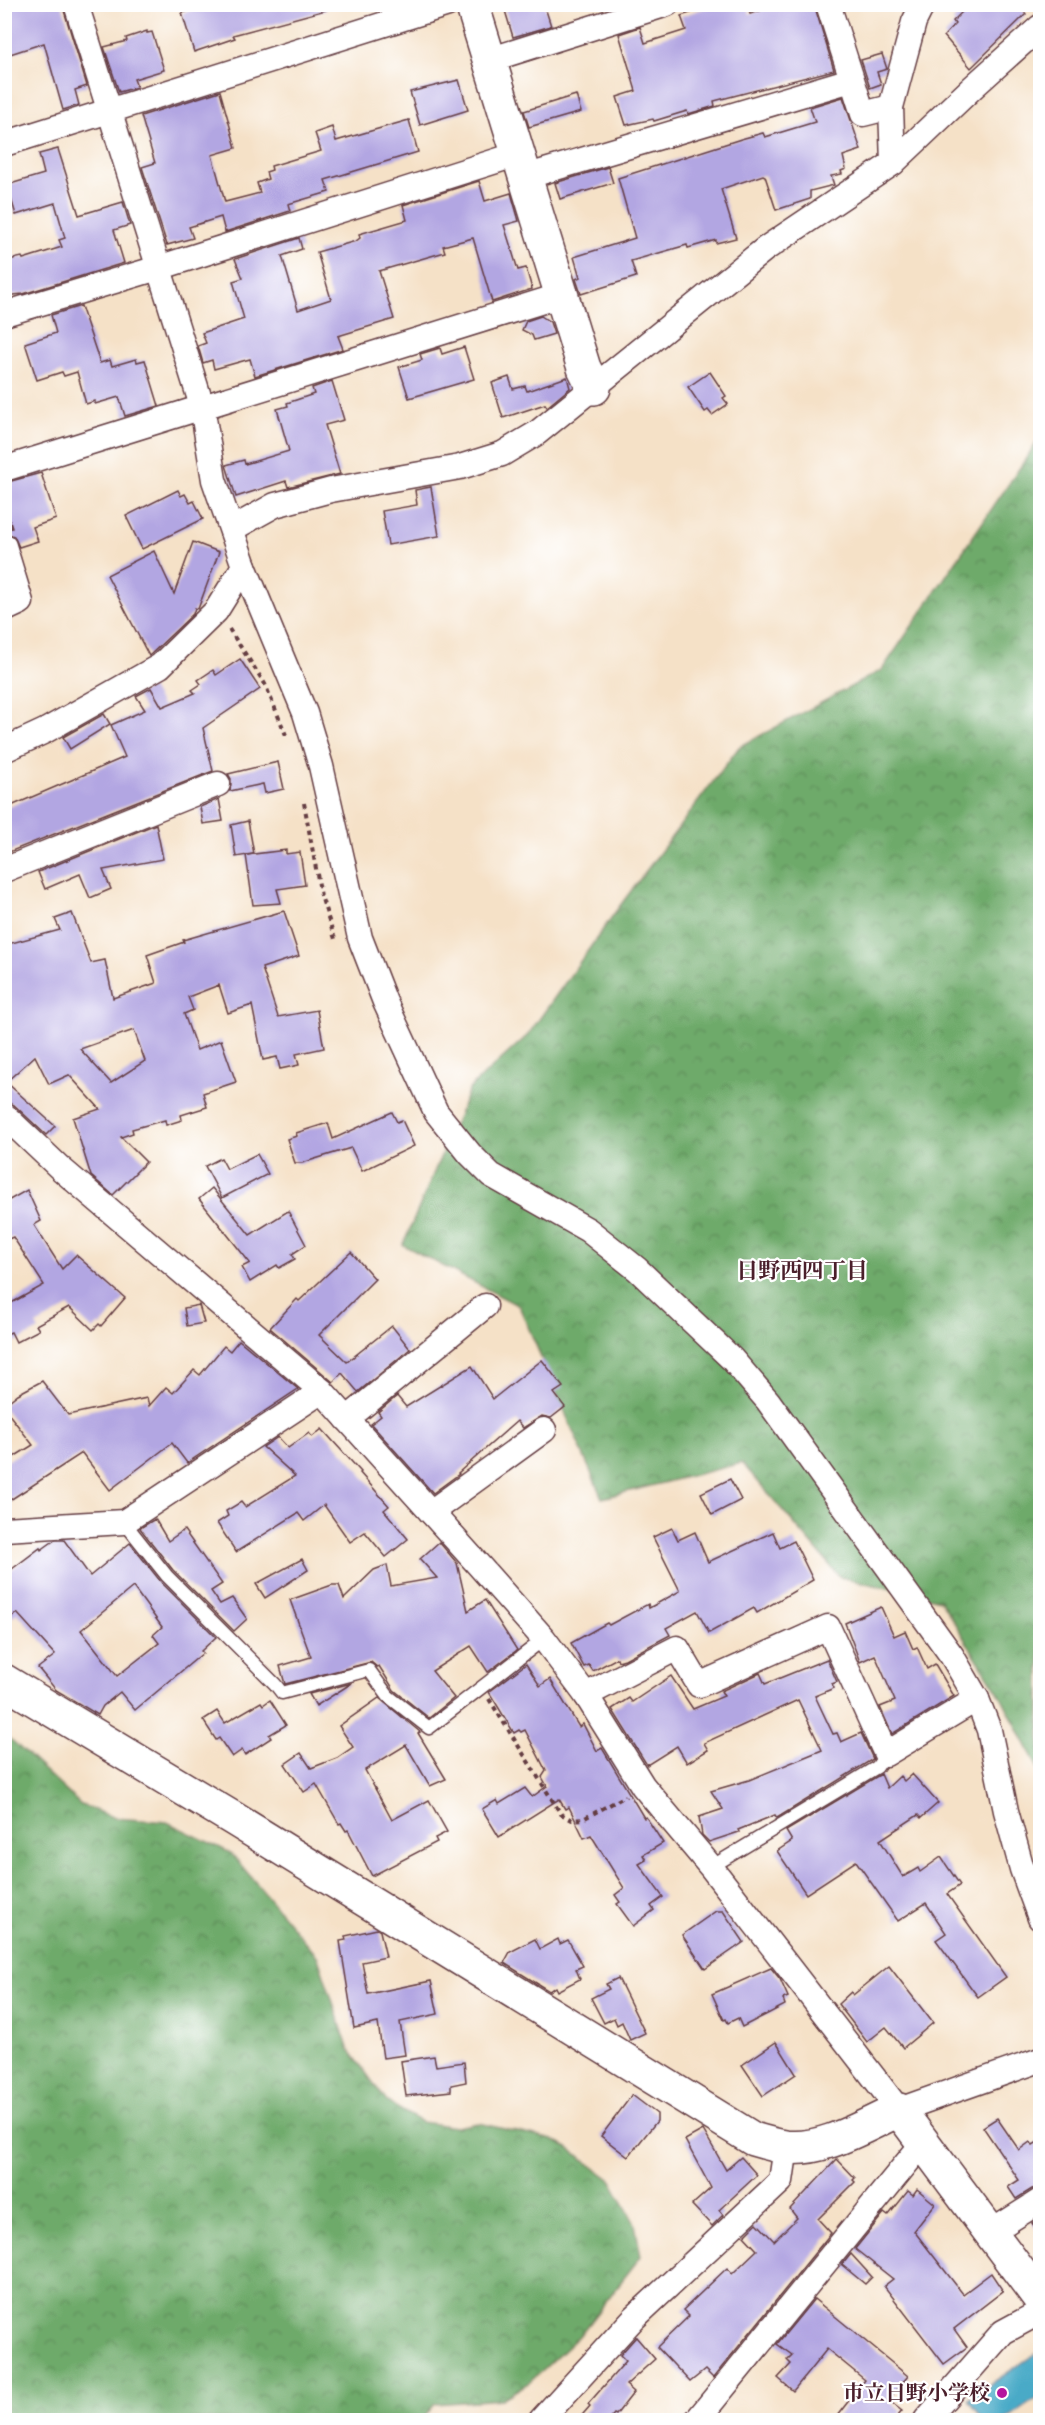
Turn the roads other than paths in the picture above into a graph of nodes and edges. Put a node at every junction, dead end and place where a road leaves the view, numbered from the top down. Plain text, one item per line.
1 (76, 4) edge
2 (448, 4) edge
3 (472, 4) edge
4 (666, 4) edge
5 (828, 4) edge
6 (923, 4) edge
7 (1041, 27) edge
8 (489, 60) junction
9 (851, 80) junction
10 (891, 106) junction
11 (110, 111) junction
12 (4, 144) edge
13 (893, 163) junction
14 (522, 165) junction
15 (158, 268) junction
16 (562, 295) junction
17 (4, 314) edge
18 (594, 388) junction
19 (202, 406) junction
20 (4, 469) edge
21 (232, 529) junction
22 (4, 546) edge
23 (244, 566) junction
24 (4, 610) edge
25 (4, 750) edge
26 (218, 784) dead end
27 (4, 870) edge
28 (4, 1114) edge
29 (485, 1306) dead end
30 (322, 1391) junction
31 (347, 1419) junction
32 (544, 1430) dead end
33 (431, 1512) junction
34 (124, 1522) junction
35 (4, 1529) edge
36 (544, 1639) junction
37 (4, 1681) edge
38 (586, 1695) junction
39 (977, 1700) junction
40 (886, 1755) junction
41 (711, 1867) junction
42 (1041, 1918) edge
43 (1041, 2060) edge
44 (899, 2110) junction
45 (923, 2143) junction
46 (786, 2147) junction
47 (1041, 2200) edge
48 (991, 2232) junction
49 (1041, 2298) edge
50 (1041, 2312) edge
51 (541, 2421) edge
52 (697, 2421) edge
53 (926, 2421) edge

1 - 11 street
2 - 11 street
3 - 8 street
4 - 8 street
5 - 9 street
6 - 10 street
7 - 13 street
8 - 14 street
9 - 10 street
9 - 14 street
10 - 13 street
11 - 12 street
11 - 15 street
13 - 18 street
14 - 15 street
14 - 16 street
15 - 17 street
15 - 19 street
16 - 18 street
16 - 19 street
18 - 21 street
19 - 20 street
19 - 21 street
21 - 23 street
22 - 24 street
23 - 25 street
23 - 39 street
26 - 27 street
28 - 30 street
29 - 31 street
30 - 31 street
30 - 34 street
31 - 33 street
32 - 33 street
33 - 36 street
34 - 35 street
34 - 36 lane
36 - 38 street
37 - 46 street
38 - 40 street
38 - 41 street
39 - 40 street
39 - 42 street
40 - 41 lane
41 - 44 street
43 - 44 street
44 - 45 street
44 - 46 street
45 - 48 street
45 - 52 street
46 - 51 street
47 - 48 street
48 - 49 street
50 - 53 street

